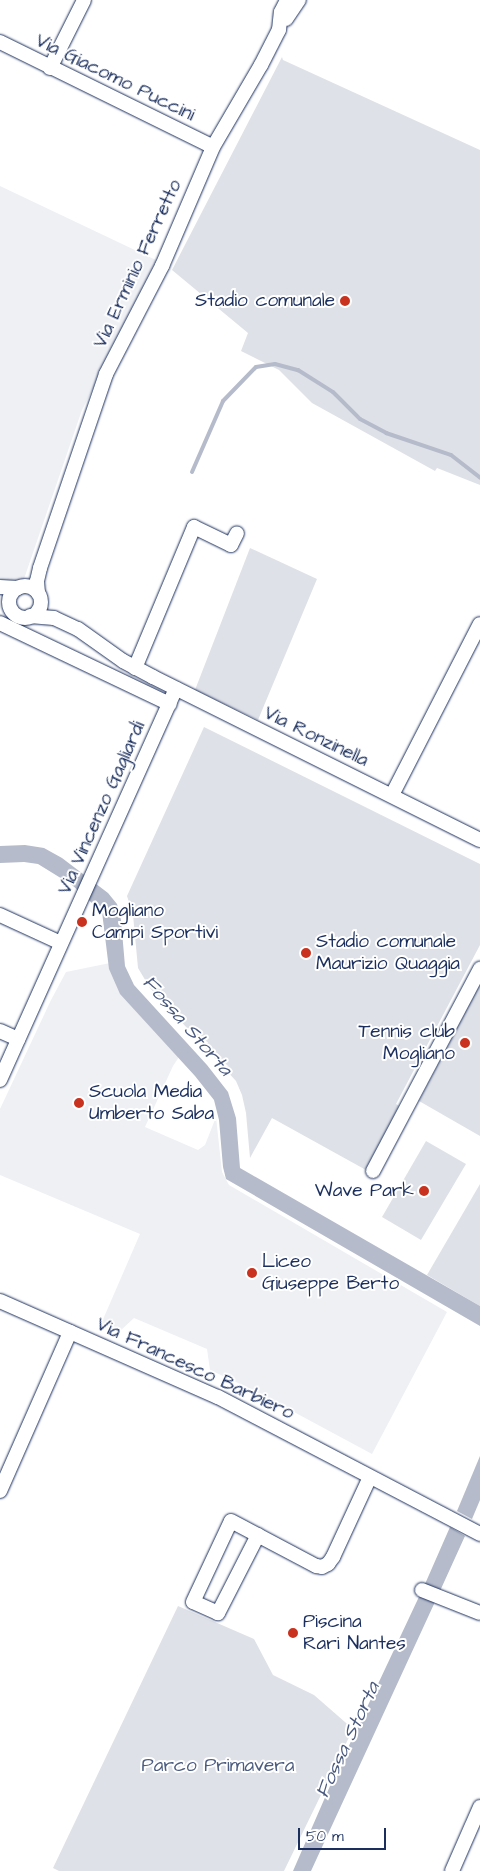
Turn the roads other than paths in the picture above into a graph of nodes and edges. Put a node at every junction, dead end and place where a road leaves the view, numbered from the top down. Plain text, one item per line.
1 (84, 0) edge
2 (287, 0) edge
3 (299, 0) edge
4 (279, 30) junction
5 (0, 42) edge
6 (50, 68) junction
7 (213, 147) junction
8 (237, 533) dead end
9 (44, 555) junction
10 (0, 587) edge
11 (20, 587) junction
12 (0, 594) edge
13 (39, 597) junction
14 (11, 609) junction
15 (30, 616) junction
16 (0, 623) edge
17 (480, 624) edge
18 (70, 625) junction
19 (135, 668) junction
20 (176, 689) junction
21 (170, 704) junction
22 (392, 795) junction
23 (480, 840) edge
24 (0, 915) edge
25 (62, 943) junction
26 (480, 969) edge
27 (0, 1030) edge
28 (18, 1039) junction
29 (0, 1080) edge
30 (373, 1172) dead end
31 (0, 1301) edge
32 (70, 1332) junction
33 (370, 1477) junction
34 (0, 1491) edge
35 (480, 1534) edge
36 (258, 1535) junction
37 (424, 1591) dead end
38 (480, 1613) edge
39 (480, 1807) edge
40 (452, 1871) edge

1 - 6 street
2 - 4 street, Via Erminio Ferretto
3 - 4 street
4 - 7 street, Via Erminio Ferretto
5 - 6 street, Via Giacomo Puccini
6 - 7 street, Via Giacomo Puccini
7 - 9 street, Via Erminio Ferretto
8 - 19 street
9 - 11 street, Via Erminio Ferretto
9 - 13 street, Via Erminio Ferretto
10 - 11 street, Via Ronzinella
11 - 13 street, Via Ronzinella
11 - 14 street
12 - 14 street
13 - 15 street
13 - 18 street, Via Ronzinella
14 - 15 street, Via Ronzinella
15 - 18 street, Via Ronzinella
16 - 21 street
17 - 22 street
18 - 19 street, Via Ronzinella
19 - 20 street, Via Ronzinella
20 - 21 street, Via Vincenzo Gagliardi
20 - 22 street, Via Ronzinella
21 - 25 street, Via Vincenzo Gagliardi
22 - 23 street, Via Ronzinella
24 - 25 street
25 - 28 street, Via Vincenzo Gagliardi
26 - 30 street
27 - 28 street
28 - 29 street, Via Vincenzo Gagliardi
31 - 32 street, Via Francesco Barbiero
32 - 33 street, Via Francesco Barbiero
32 - 34 street
33 - 35 street, Via Francesco Barbiero
33 - 36 street
36 - 36 street
37 - 38 street
39 - 40 street

